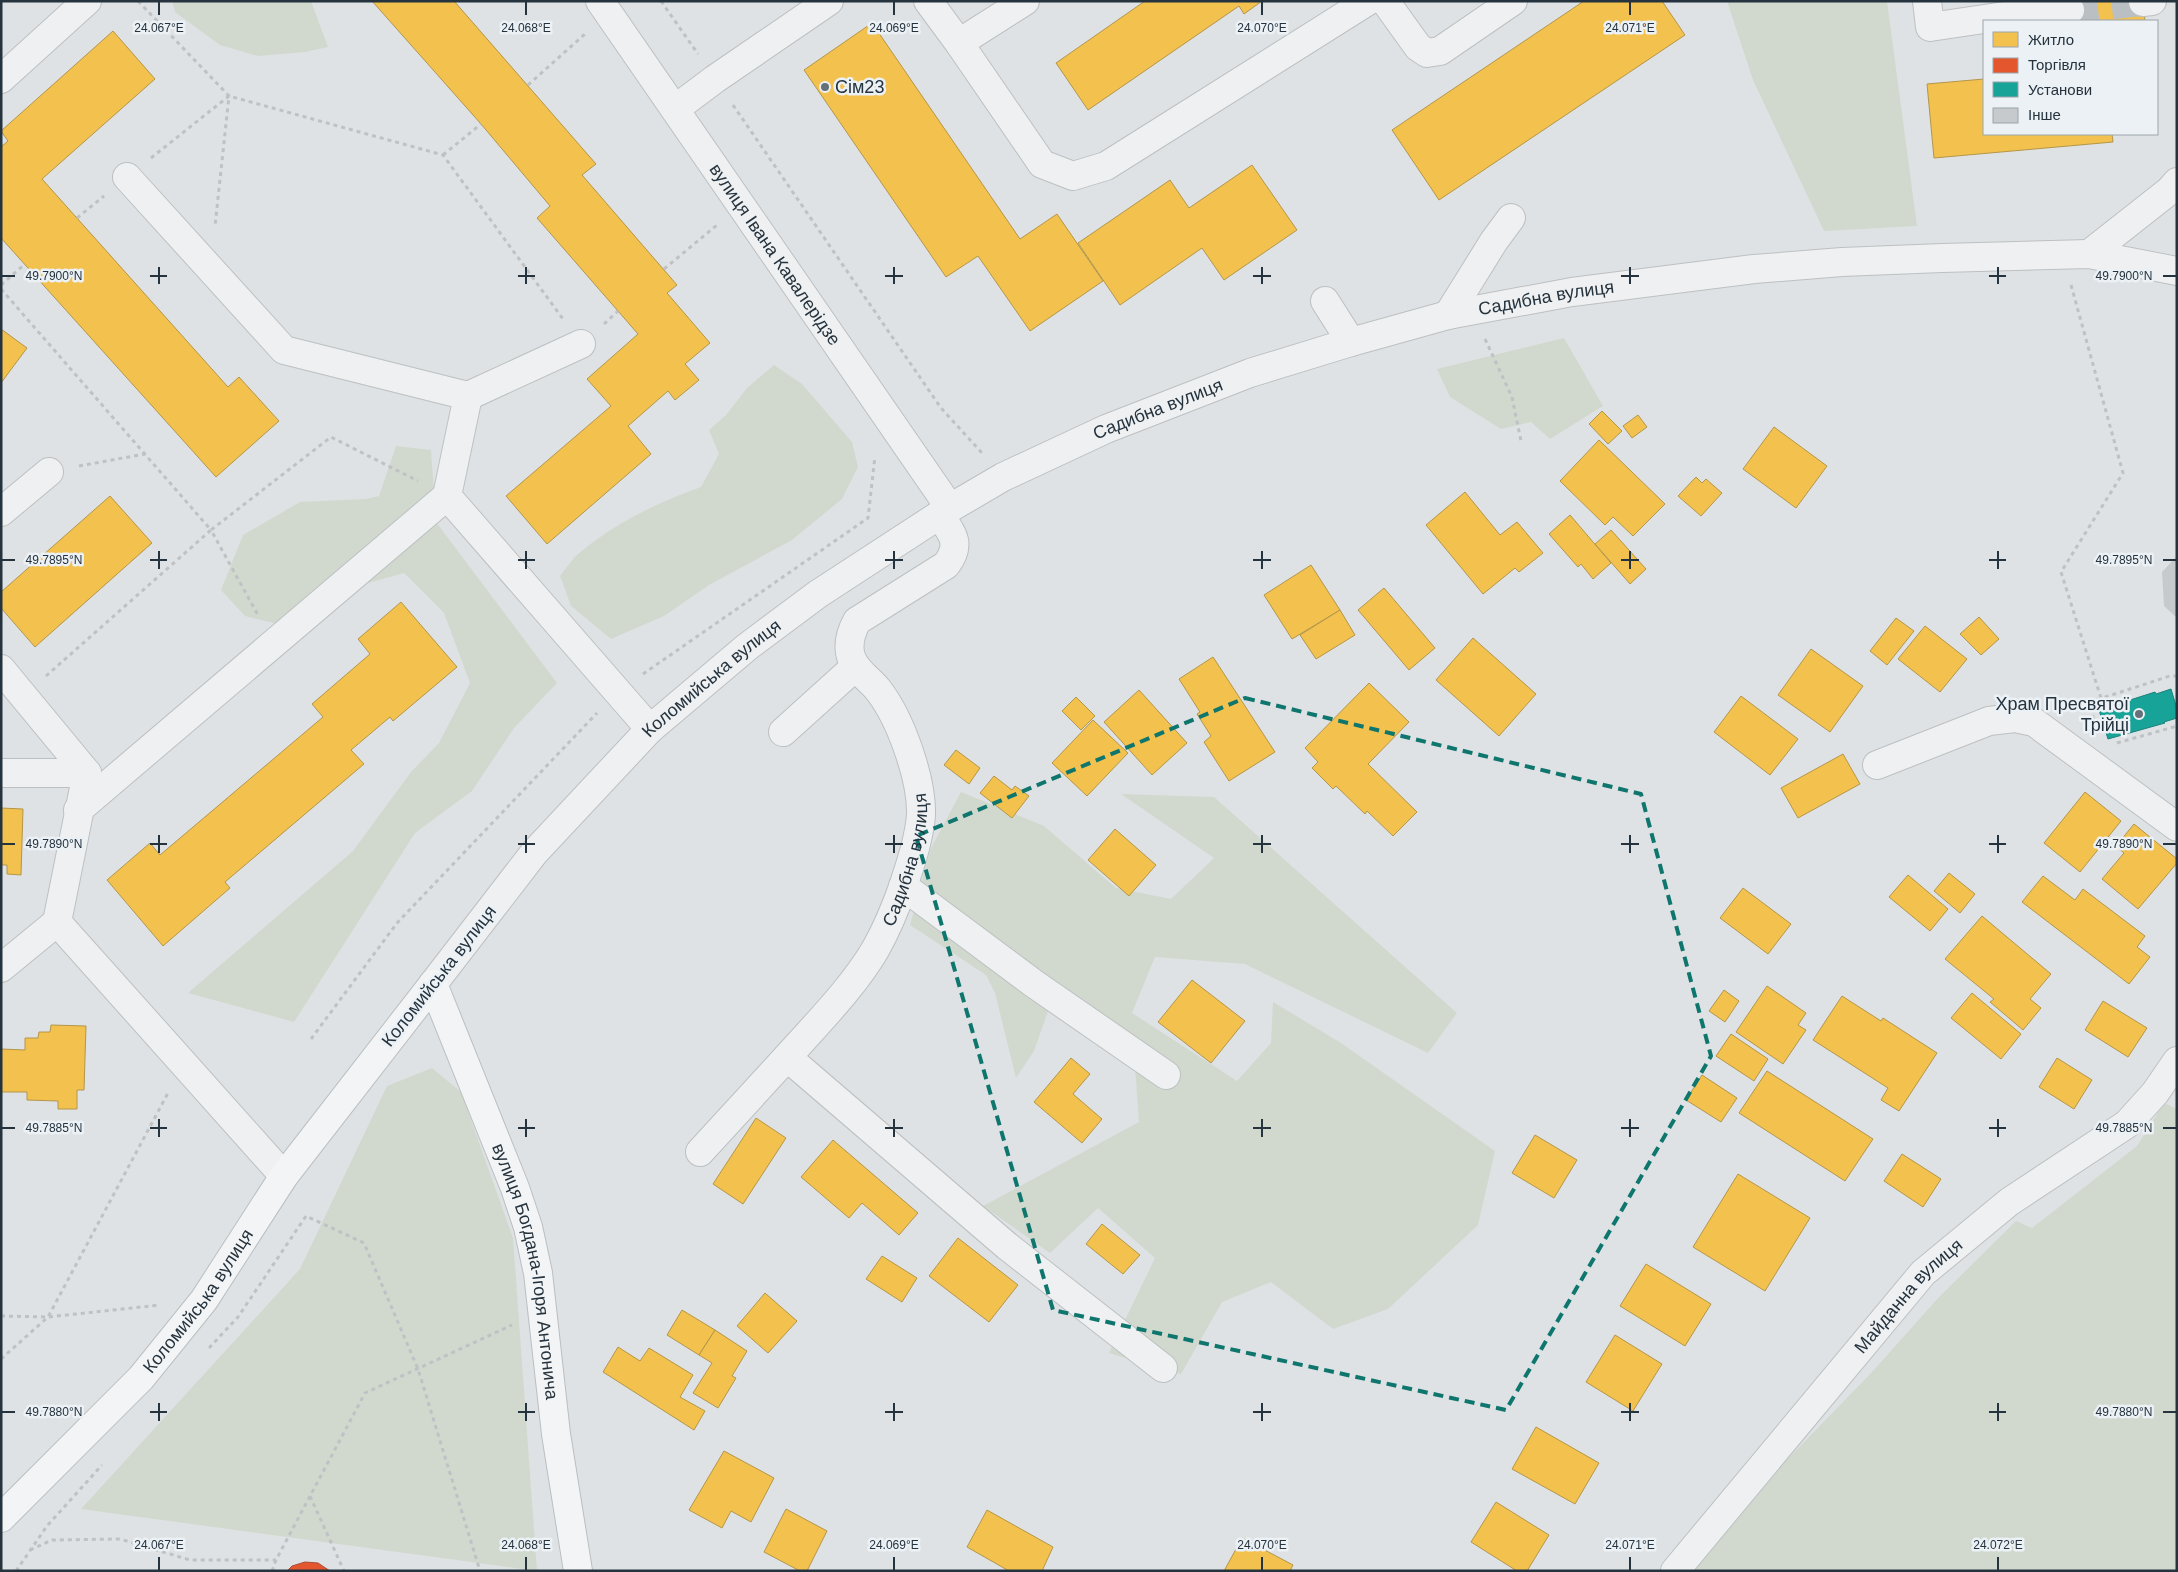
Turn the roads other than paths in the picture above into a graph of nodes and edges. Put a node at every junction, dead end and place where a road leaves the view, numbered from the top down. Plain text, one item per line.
1 (87, 1) edge
2 (600, 1) edge
3 (829, 1) edge
4 (928, 1) edge
5 (1025, 1) edge
6 (1368, 1) edge
7 (1385, 1) edge
8 (1513, 1) edge
9 (1927, 1) edge
10 (2070, 10) tunnel mouth
11 (2017, 12) edge
12 (959, 43) junction
13 (1, 79) edge
14 (675, 109) junction
15 (127, 177) road end
16 (2177, 182) edge
17 (1511, 218) dead end
18 (2089, 254) junction
19 (2177, 271) edge
20 (1325, 301) dead end
21 (1448, 316) junction
22 (1351, 342) junction
23 (581, 344) road end
24 (468, 396) junction
25 (49, 472) road end
26 (447, 496) junction
27 (1, 512) edge
28 (944, 512) junction
29 (855, 667) junction
30 (1, 669) edge
31 (650, 729) junction
32 (783, 732) dead end
33 (1877, 766) dead end
34 (1, 773) edge
35 (87, 773) junction
36 (78, 810) junction
37 (2177, 827) edge
38 (903, 886) junction
39 (57, 922) junction
40 (1, 968) edge
41 (433, 984) junction
42 (787, 1057) junction
43 (2177, 1061) edge
44 (1166, 1074) dead end
45 (700, 1152) dead end
46 (284, 1176) junction
47 (1164, 1368) dead end
48 (1, 1518) edge
49 (578, 1571) edge
50 (1675, 1571) edge

1 - 13 street
2 - 14 street, вулиця Івана Кавалерідзе
3 - 14 street
4 - 12 street
5 - 12 street
6 - 12 street
7 - 8 street
9 - 11 street
10 - 11 street
14 - 28 street, вулиця Івана Кавалерідзе
15 - 24 street
16 - 18 street
17 - 21 street
18 - 19 street, Садибна вулиця
18 - 21 street, Садибна вулиця
20 - 22 street
21 - 22 street, Садибна вулиця
22 - 28 street, Садибна вулиця
23 - 24 street
24 - 26 street
25 - 27 street
26 - 31 street
26 - 36 street
28 - 29 street
28 - 31 street, Коломийська вулиця
29 - 32 street
29 - 38 street, Садибна вулиця
30 - 35 street
31 - 41 street, Коломийська вулиця
33 - 37 street
34 - 35 street
35 - 36 street
36 - 39 street
38 - 42 street, Садибна вулиця
38 - 44 street
39 - 40 street
39 - 46 street
41 - 46 main road, Коломийська вулиця
41 - 49 main road, вулиця Богдана-Ігоря Антонича
42 - 45 street, Садибна вулиця
42 - 47 street
43 - 50 street, Майданна вулиця
46 - 48 main road, Коломийська вулиця

